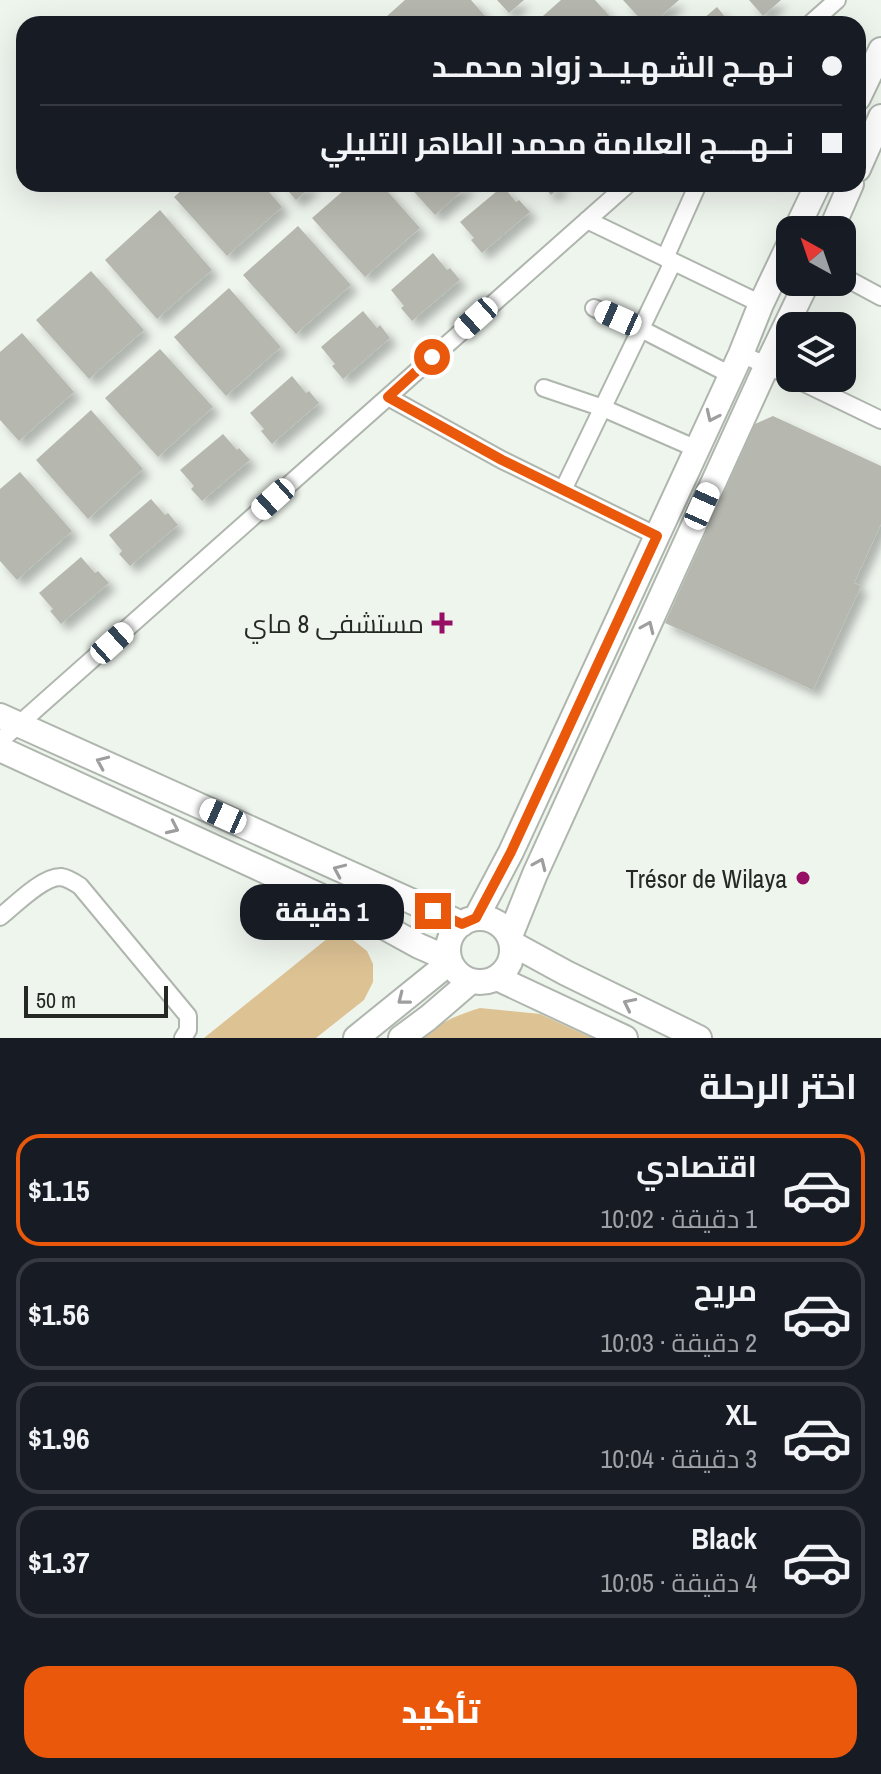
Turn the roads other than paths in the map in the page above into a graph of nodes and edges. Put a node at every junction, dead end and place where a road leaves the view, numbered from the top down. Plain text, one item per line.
1 (837, 0) edge
2 (819, 16) edge
3 (881, 50) edge
4 (866, 81) edge
5 (881, 117) edge
6 (866, 151) edge
7 (619, 192) edge
8 (695, 192) edge
9 (814, 192) edge
10 (848, 192) edge
11 (803, 216) edge
12 (837, 216) edge
13 (587, 220) junction
14 (669, 260) junction
15 (776, 272) edge
16 (856, 284) edge
17 (800, 296) edge
18 (881, 297) edge
19 (761, 304) junction
20 (594, 308) dead end
21 (641, 329) junction
22 (736, 364) junction
23 (767, 365) junction
24 (776, 369) edge
25 (544, 388) dead end
26 (823, 392) edge
27 (388, 397) junction
28 (603, 408) junction
29 (881, 420) edge
30 (697, 449) junction
31 (563, 490) junction
32 (657, 536) junction
33 (10, 720) edge
34 (0, 741) edge
35 (0, 749) edge
36 (0, 917) edge
37 (469, 921) junction
38 (511, 940) junction
39 (450, 960) junction
40 (497, 978) junction
41 (471, 981) junction
42 (183, 1038) edge
43 (356, 1038) edge
44 (401, 1038) edge
45 (625, 1038) edge
46 (699, 1038) edge

1 - 2 street
3 - 4 main road
5 - 6 main road
7 - 13 street
8 - 14 street
9 - 11 main road
10 - 12 main road
13 - 14 street
13 - 27 street
14 - 19 street
14 - 21 street
15 - 19 main road
16 - 18 street
17 - 23 main road
19 - 22 main road
20 - 21 street
21 - 22 street
21 - 28 street
22 - 23 street
22 -> 30 main road
23 - 24 street
38 -> 23 main road
25 - 28 street
26 - 29 street
27 - 31 street
27 - 33 street
28 - 30 street
28 - 31 street
30 - 32 main road
31 - 32 street
32 - 37 main road
33 - 34 street
37 -> 33 main road
35 -> 39 main road
36 - 42 street
37 - 38 main road
37 - 39 main road
38 - 40 main road
46 -> 38 main road
39 - 41 main road
39 -> 43 main road
40 - 41 main road
40 - 45 main road
41 - 44 main road

